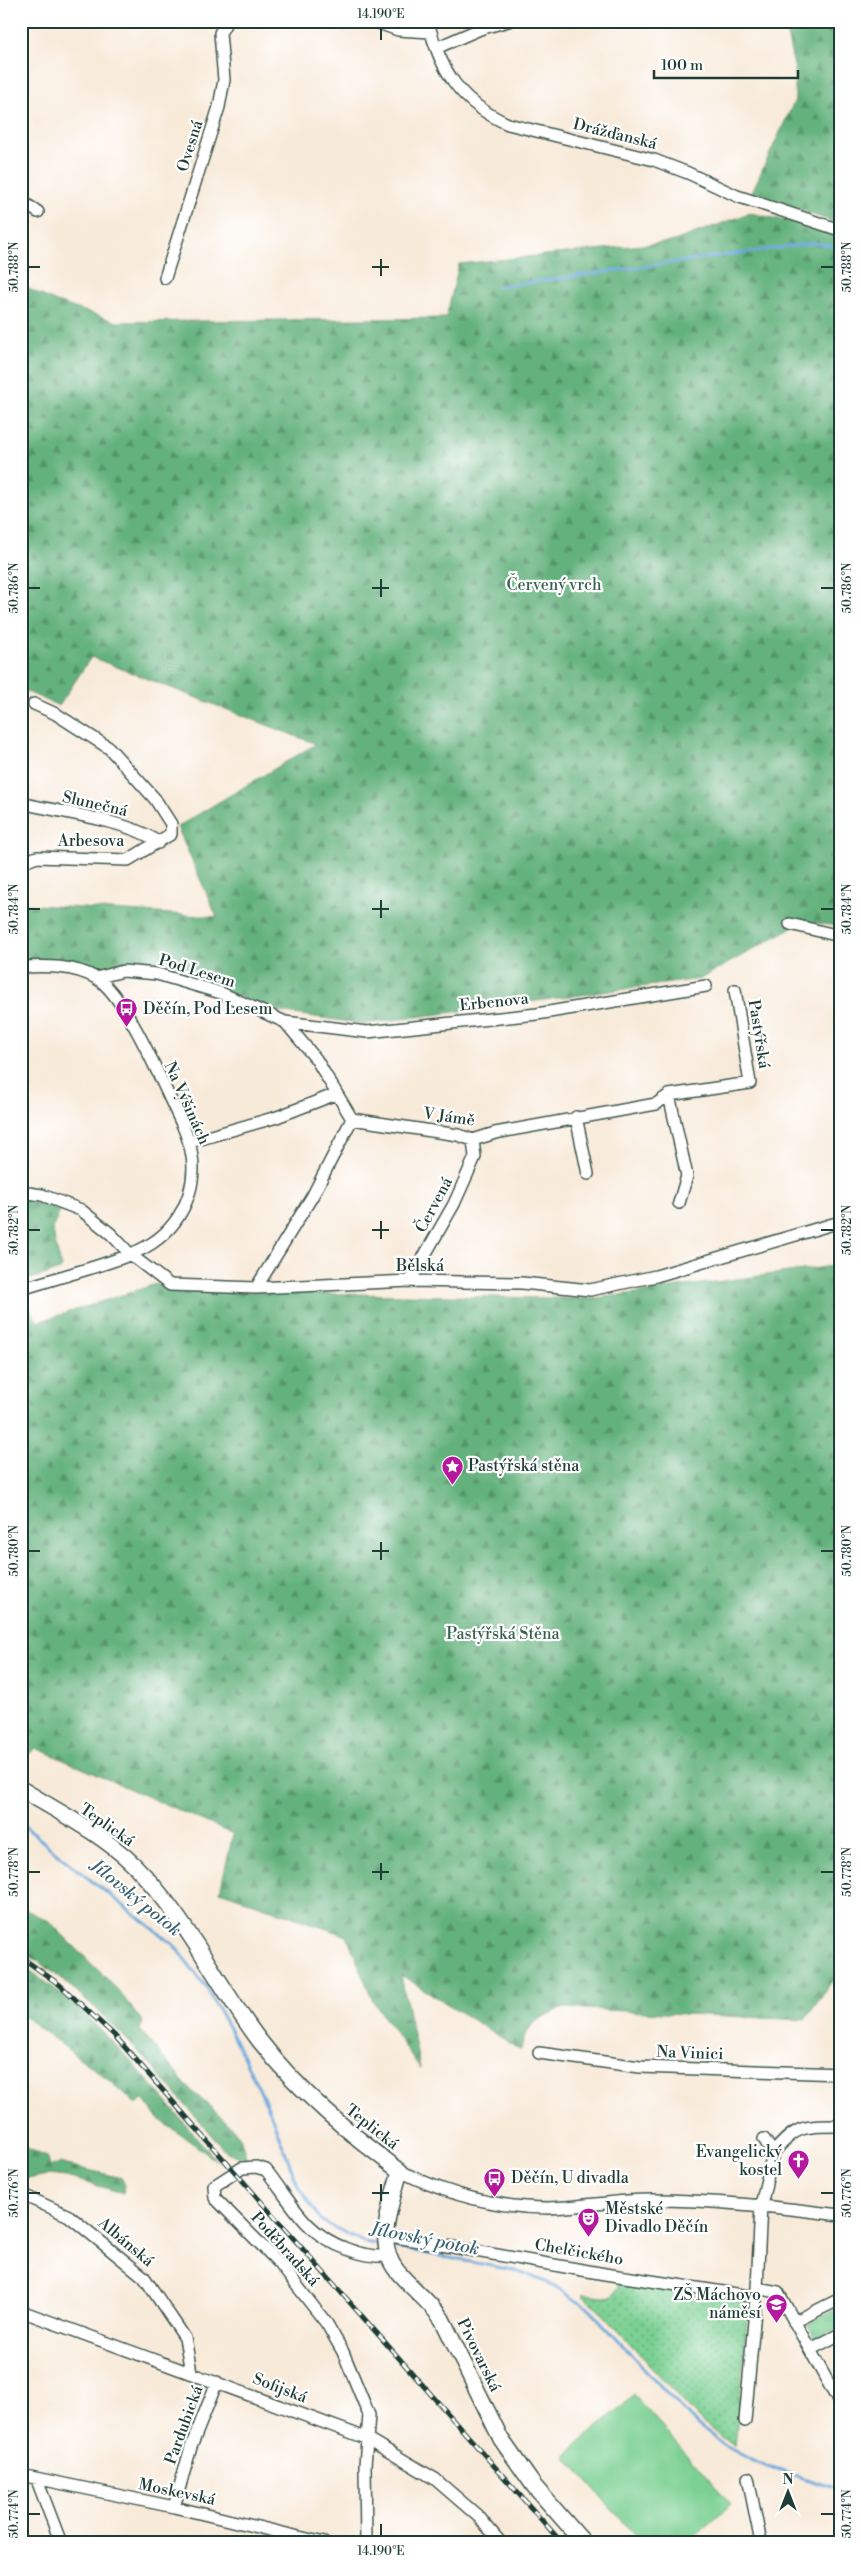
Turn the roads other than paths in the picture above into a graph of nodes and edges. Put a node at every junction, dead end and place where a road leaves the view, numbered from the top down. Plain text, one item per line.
1 (227, 21) edge
2 (373, 21) edge
3 (508, 21) edge
4 (429, 27) edge
5 (436, 48) junction
6 (21, 201) edge
7 (38, 212) dead end
8 (840, 230) edge
9 (165, 278) dead end
10 (34, 704) dead end
11 (21, 803) edge
12 (158, 843) junction
13 (21, 863) edge
14 (790, 924) dead end
15 (840, 936) edge
16 (21, 967) edge
17 (96, 978) junction
18 (706, 986) dead end
19 (735, 990) dead end
20 (286, 1022) junction
21 (750, 1082) joint
22 (336, 1094) junction
23 (669, 1094) junction
24 (576, 1118) junction
25 (352, 1119) junction
26 (473, 1140) junction
27 (190, 1142) junction
28 (588, 1174) dead end
29 (21, 1192) edge
30 (679, 1203) dead end
31 (840, 1222) edge
32 (131, 1255) junction
33 (410, 1281) junction
34 (256, 1288) junction
35 (21, 1289) edge
36 (21, 1789) edge
37 (540, 2053) dead end
38 (840, 2074) edge
39 (840, 2126) edge
40 (764, 2139) dead end
41 (773, 2153) junction
42 (400, 2171) junction
43 (21, 2194) edge
44 (761, 2206) junction
45 (840, 2215) edge
46 (391, 2237) junction
47 (387, 2254) junction
48 (756, 2293) junction
49 (840, 2299) edge
50 (21, 2311) edge
51 (794, 2322) junction
52 (840, 2334) edge
53 (811, 2349) junction
54 (190, 2372) junction
55 (217, 2382) junction
56 (840, 2404) edge
57 (745, 2421) dead end
58 (366, 2438) junction
59 (21, 2476) edge
60 (748, 2478) dead end
61 (37, 2480) junction
62 (174, 2507) junction
63 (61, 2543) edge
64 (324, 2543) edge
65 (366, 2543) edge
66 (501, 2543) edge
67 (584, 2543) edge
68 (761, 2543) edge

1 - 9 street, Ovesná
2 - 4 street
3 - 5 street
4 - 5 street, Drážďanská
5 - 8 street, Drážďanská
6 - 7 street
10 - 12 street
11 - 12 street, Slunečná
12 - 13 street, Arbesova
14 - 15 street
16 - 17 street, Na Výšinách
17 - 20 street, Pod Lesem
17 - 27 street, Na Výšinách
18 - 20 street, Erbenova
19 - 21 street, Pastýřská
20 - 22 street, Pod Lesem
21 - 23 street, V Jámě
22 - 25 street
22 - 27 street
23 - 24 street, V Jámě
23 - 30 street
24 - 26 street, V Jámě
24 - 28 street
25 - 26 street, V Jámě
25 - 34 street
26 - 33 street, Červená
27 - 32 street, Na Výšinách
29 - 32 street, Bělská
31 - 33 street, Bělská
32 - 34 street, Bělská
32 - 35 street, Na Výšinách
33 - 34 street, Bělská
36 - 42 main road, Teplická
37 - 38 street, Na Vinici
39 - 41 street
40 - 41 street
41 - 44 street
42 - 44 street, Teplická
42 - 46 main road
43 - 54 street, Albánská
44 - 45 street, Teplická
44 - 48 street
46 - 47 main road
46 - 48 street, Chelčického
47 - 58 street, Poděbradská
47 - 67 main road, Pivovarská
48 - 51 street, Chelčického
48 - 57 street
49 - 51 street
50 - 54 street, Sofijská
51 - 53 street
52 - 53 street
53 - 56 street
54 - 55 street, Sofijská
55 - 58 street, Sofijská
55 - 62 street, Pardubická
58 - 65 street, Poděbradská
58 - 66 street, Sofijská
59 - 61 street, Moskevská
60 - 68 street
61 - 62 street, Moskevská
61 - 63 street
62 - 64 street, Moskevská

